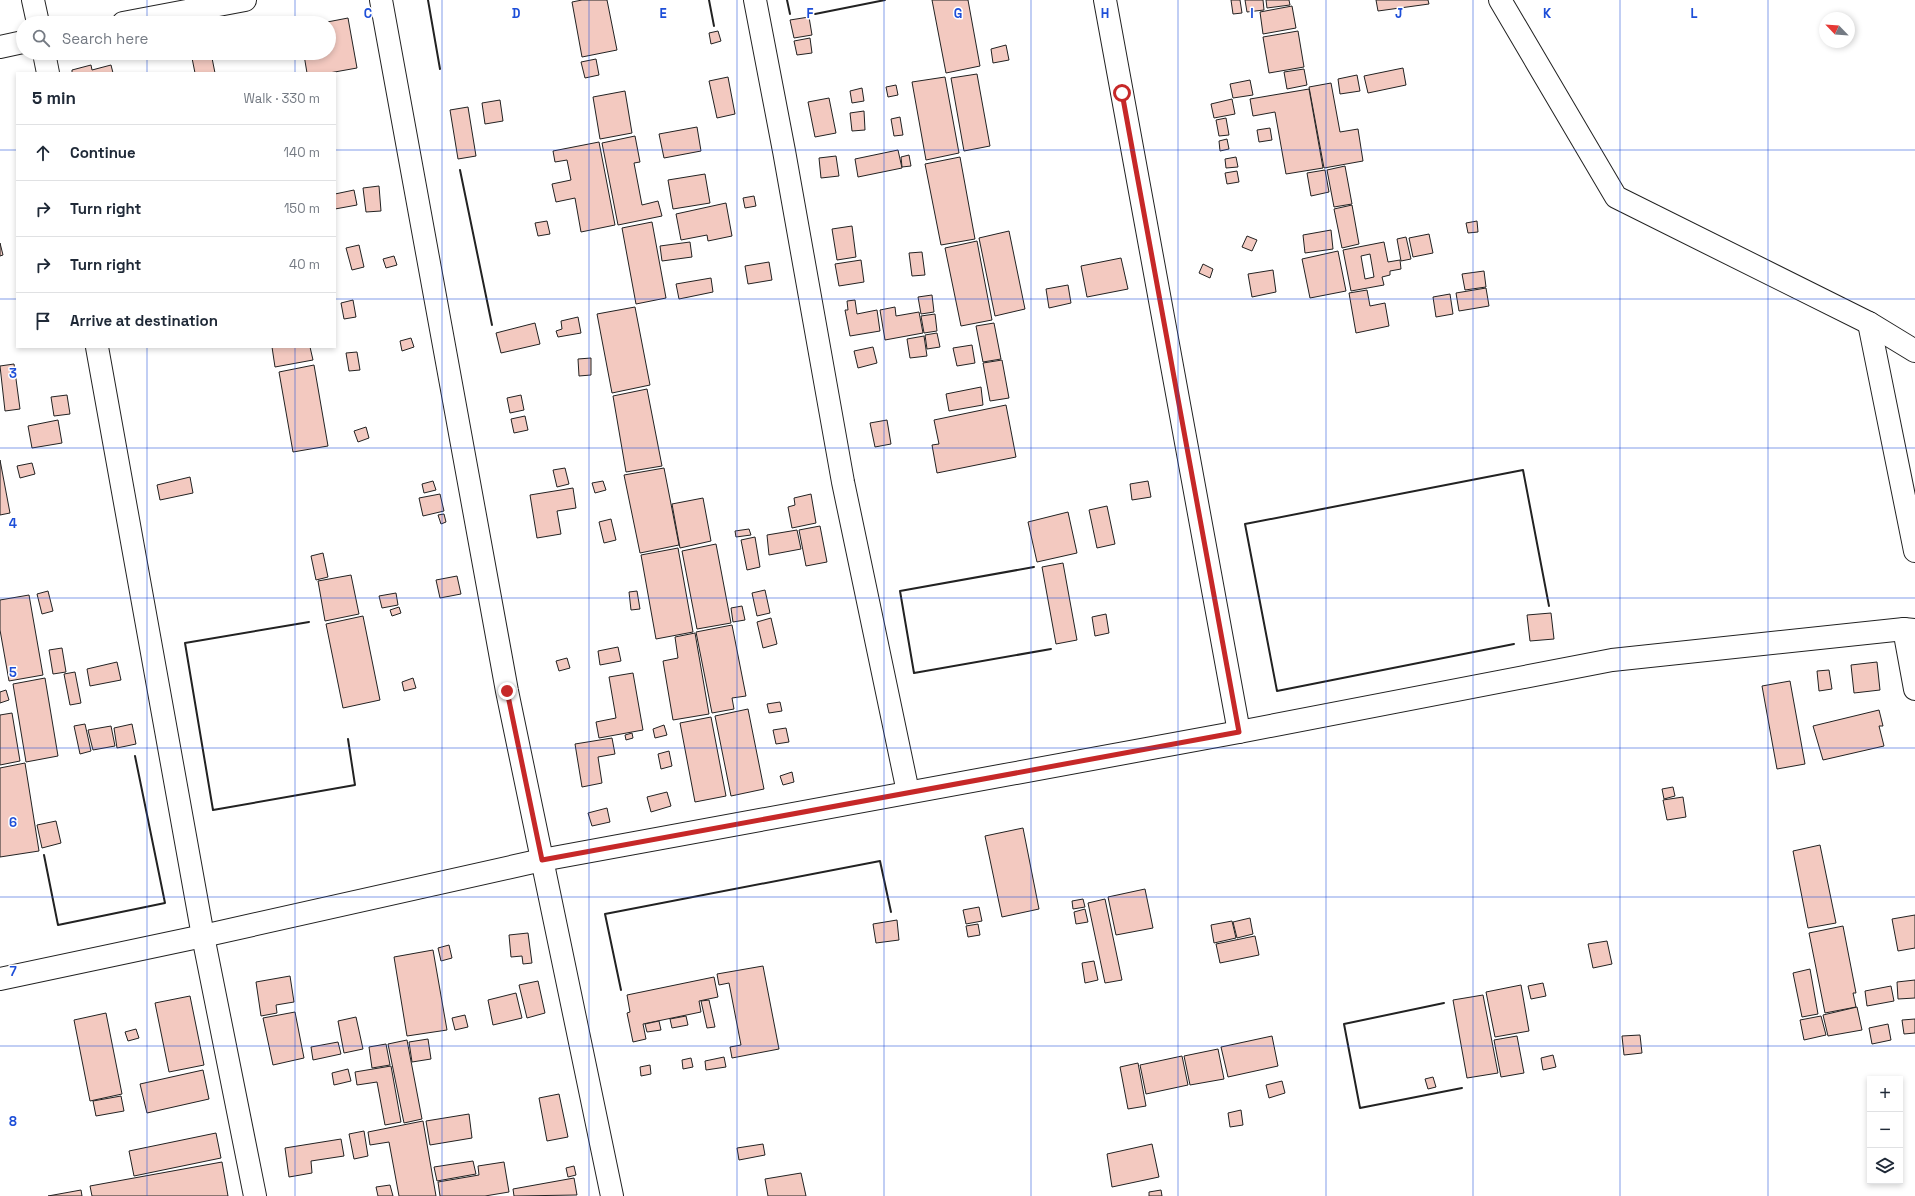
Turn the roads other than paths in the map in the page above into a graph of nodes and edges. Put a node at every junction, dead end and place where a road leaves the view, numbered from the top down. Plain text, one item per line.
1 (33, 0) edge
2 (245, 0) edge
3 (381, 0) edge
4 (755, 0) edge
5 (1105, 0) edge
6 (1500, 0) edge
7 (36, 16) edge
8 (160, 16) edge
9 (16, 44) edge
10 (0, 47) edge
11 (45, 60) edge
12 (48, 72) edge
13 (1868, 323) junction
14 (97, 348) edge
15 (1915, 351) edge
16 (1915, 551) edge
17 (1909, 629) edge
18 (1915, 689) edge
19 (1239, 732) junction
20 (908, 792) junction
21 (542, 860) junction
22 (203, 936) junction
23 (0, 979) edge
24 (255, 1196) edge
25 (612, 1196) edge

1 - 7 street
2 - 8 street
3 - 21 street
4 - 20 street
5 - 19 street
6 - 13 street
9 - 10 street
11 - 12 street
13 - 15 street
13 - 16 street
14 - 22 street
17 - 18 street
17 - 19 street
19 - 20 street
20 - 21 street
21 - 22 street
21 - 25 street
22 - 23 street
22 - 24 street

